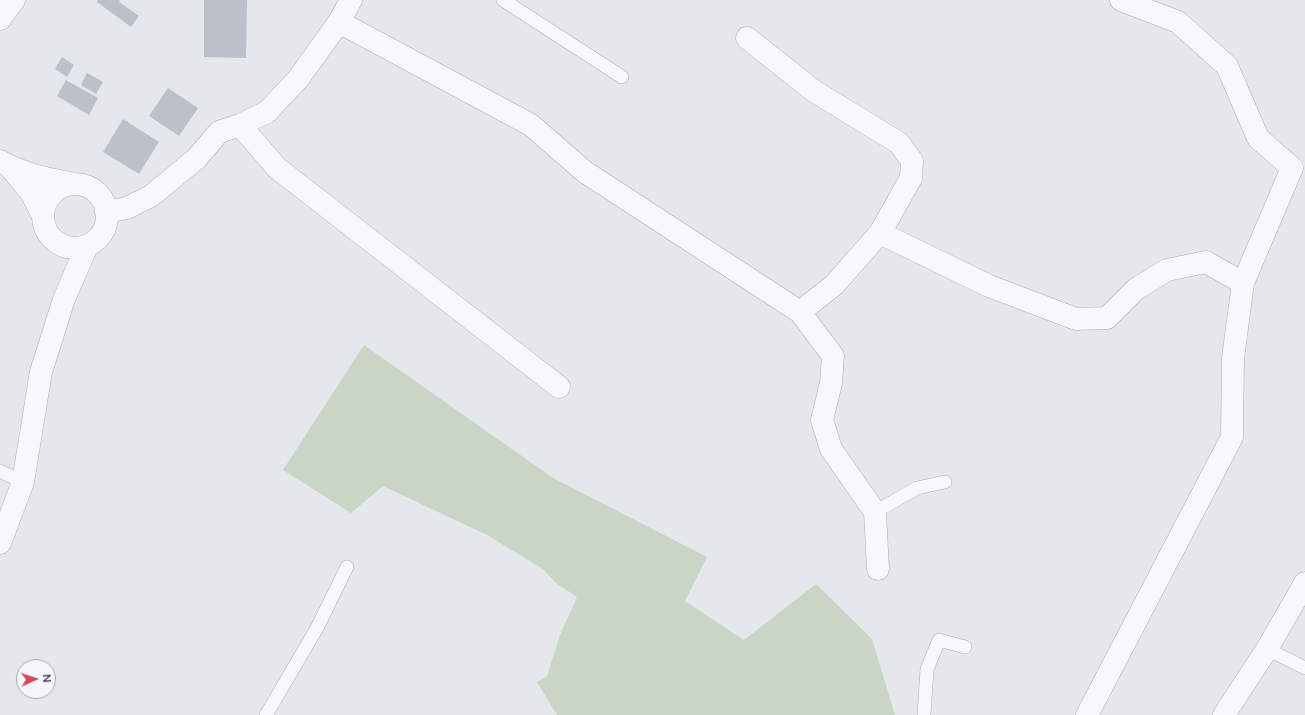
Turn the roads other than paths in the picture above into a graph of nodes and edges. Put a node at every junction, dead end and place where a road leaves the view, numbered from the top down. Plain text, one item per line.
1 (14, 0) edge
2 (351, 0) edge
3 (503, 0) edge
4 (1121, 0) edge
5 (0, 19) edge
6 (339, 22) junction
7 (747, 38) dead end
8 (622, 77) dead end
9 (240, 125) junction
10 (4, 163) edge
11 (74, 184) junction
12 (106, 212) junction
13 (43, 216) junction
14 (880, 233) junction
15 (57, 242) junction
16 (86, 246) junction
17 (1243, 283) junction
18 (64, 299) junction
19 (800, 312) junction
20 (559, 387) dead end
21 (0, 472) edge
22 (23, 482) junction
23 (945, 482) dead end
24 (875, 512) junction
25 (0, 543) edge
26 (347, 567) dead end
27 (878, 568) dead end
28 (1305, 583) edge
29 (965, 647) dead end
30 (1267, 649) junction
31 (1305, 668) edge
32 (266, 715) edge
33 (924, 715) edge
34 (1086, 715) edge
35 (1224, 715) edge

1 - 5 street
2 - 6 street
3 - 8 lane
4 - 17 street
6 - 9 street
6 - 19 street
7 - 14 street
9 - 12 street
9 - 20 street
10 - 11 street
10 - 13 street
11 - 12 street
11 - 13 street
12 - 16 street
13 - 15 street
14 - 17 street
14 - 19 street
15 - 16 street
15 - 18 street
16 - 18 street
17 - 34 street
18 - 22 street
19 - 24 street
21 - 22 lane
22 - 25 street
23 - 24 lane
24 - 27 street
26 - 32 lane
28 - 30 street
29 - 33 lane
30 - 31 lane
30 - 35 street

